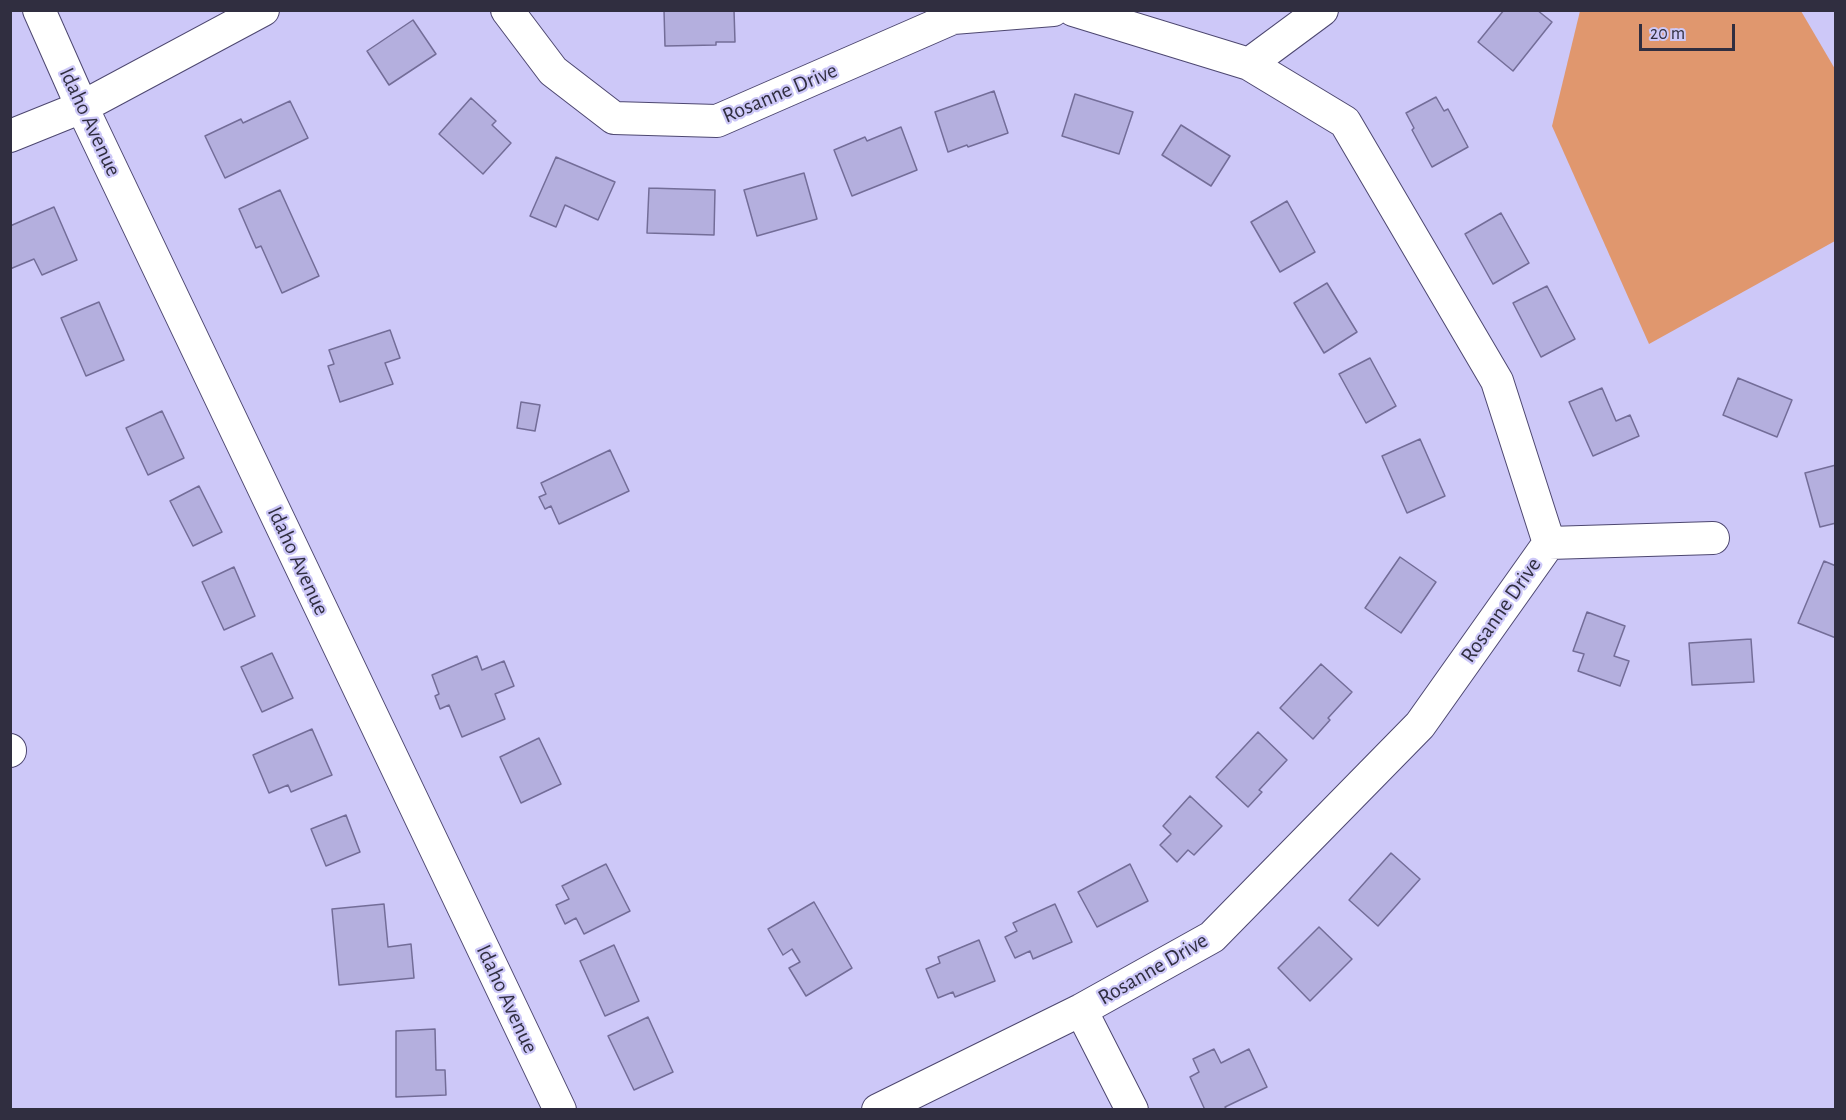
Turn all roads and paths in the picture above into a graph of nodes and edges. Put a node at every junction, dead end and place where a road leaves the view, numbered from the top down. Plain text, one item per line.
1 (39, 10) edge
2 (263, 10) edge
3 (507, 10) edge
4 (1053, 10) edge
5 (1073, 10) edge
6 (1322, 10) edge
7 (1248, 64) junction
8 (82, 107) junction
9 (10, 136) edge
10 (1713, 538) dead end
11 (1549, 543) junction
12 (1081, 1010) junction
13 (560, 1110) edge
14 (878, 1110) edge
15 (1132, 1110) edge

1 - 8 street, Idaho Avenue
2 - 8 street
3 - 4 street, Rosanne Drive
5 - 7 street, Rosanne Drive
6 - 7 street
7 - 11 street, Rosanne Drive
8 - 9 street
8 - 13 street, Idaho Avenue
10 - 11 street
11 - 12 street, Rosanne Drive
12 - 14 street, Rosanne Drive
12 - 15 street

